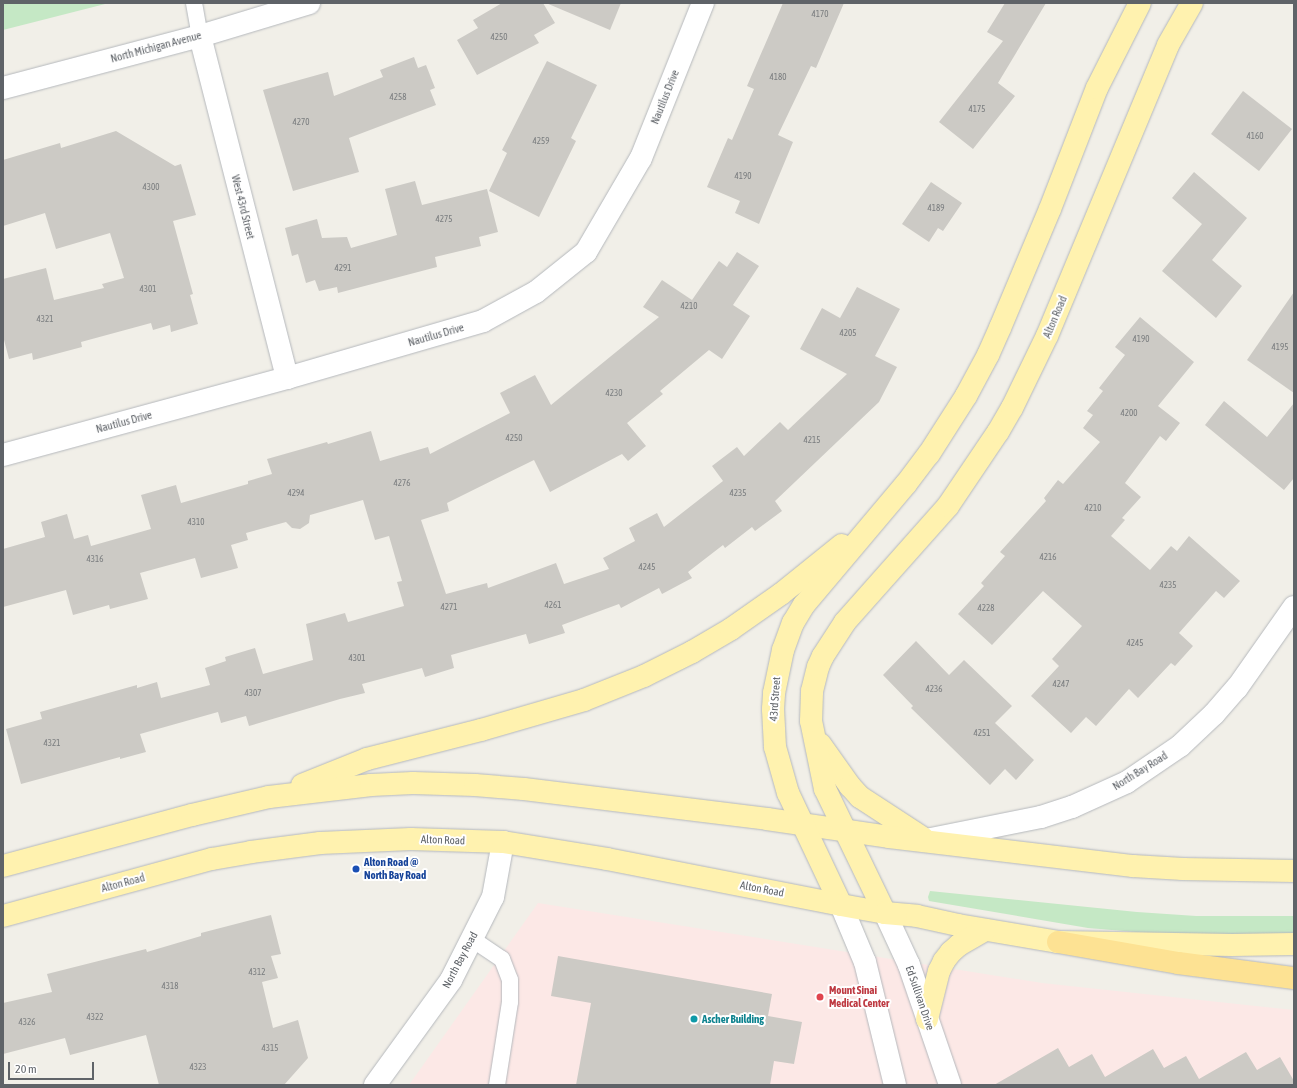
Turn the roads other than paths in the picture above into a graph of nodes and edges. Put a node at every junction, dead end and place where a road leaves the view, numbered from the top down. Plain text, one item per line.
1 (194, 3) edge
2 (309, 3) edge
3 (703, 3) edge
4 (1140, 3) edge
5 (1192, 3) edge
6 (200, 36) junction
7 (3, 88) edge
8 (287, 378) junction
9 (3, 456) edge
10 (880, 514) junction
11 (1294, 607) edge
12 (814, 737) junction
13 (269, 797) junction
14 (802, 824) junction
15 (845, 831) junction
16 (925, 840) junction
17 (503, 842) junction
18 (3, 866) edge
19 (1294, 871) edge
20 (841, 905) junction
21 (884, 912) junction
22 (3, 916) edge
23 (985, 930) junction
24 (472, 939) junction
25 (1058, 942) junction
26 (1294, 944) edge
27 (1294, 978) edge
28 (927, 1019) junction
29 (375, 1085) edge
30 (497, 1085) edge
31 (895, 1085) edge
32 (950, 1085) edge

1 - 6 lane
2 - 6 street, North Michigan Avenue
3 - 8 street, Nautilus Drive
4 - 10 main road
5 - 12 main road, Alton Road
6 - 7 street, North Michigan Avenue
6 - 8 street, West 43rd Street
8 - 9 street, Nautilus Drive
10 - 13 main road
10 - 14 main road, 43rd Street
11 - 16 street, North Bay Road
12 - 15 main road
12 - 16 main road
13 - 14 main road
13 - 18 main road
14 - 15 main road
14 - 20 main road, 43rd Street
15 - 16 main road
15 - 21 main road
16 - 19 main road
17 - 20 main road, Alton Road
17 - 22 main road, Alton Road
17 - 24 street, North Bay Road
20 - 21 main road, Alton Road
20 - 31 street
21 - 23 main road, Alton Road
21 - 28 street, Ed Sullivan Drive
23 - 25 main road, Alton Road
23 - 28 main road
24 - 29 street, North Bay Road
24 - 30 lane
25 - 26 main road, Alton Road
25 - 27 highway
28 - 32 street, Ed Sullivan Drive

